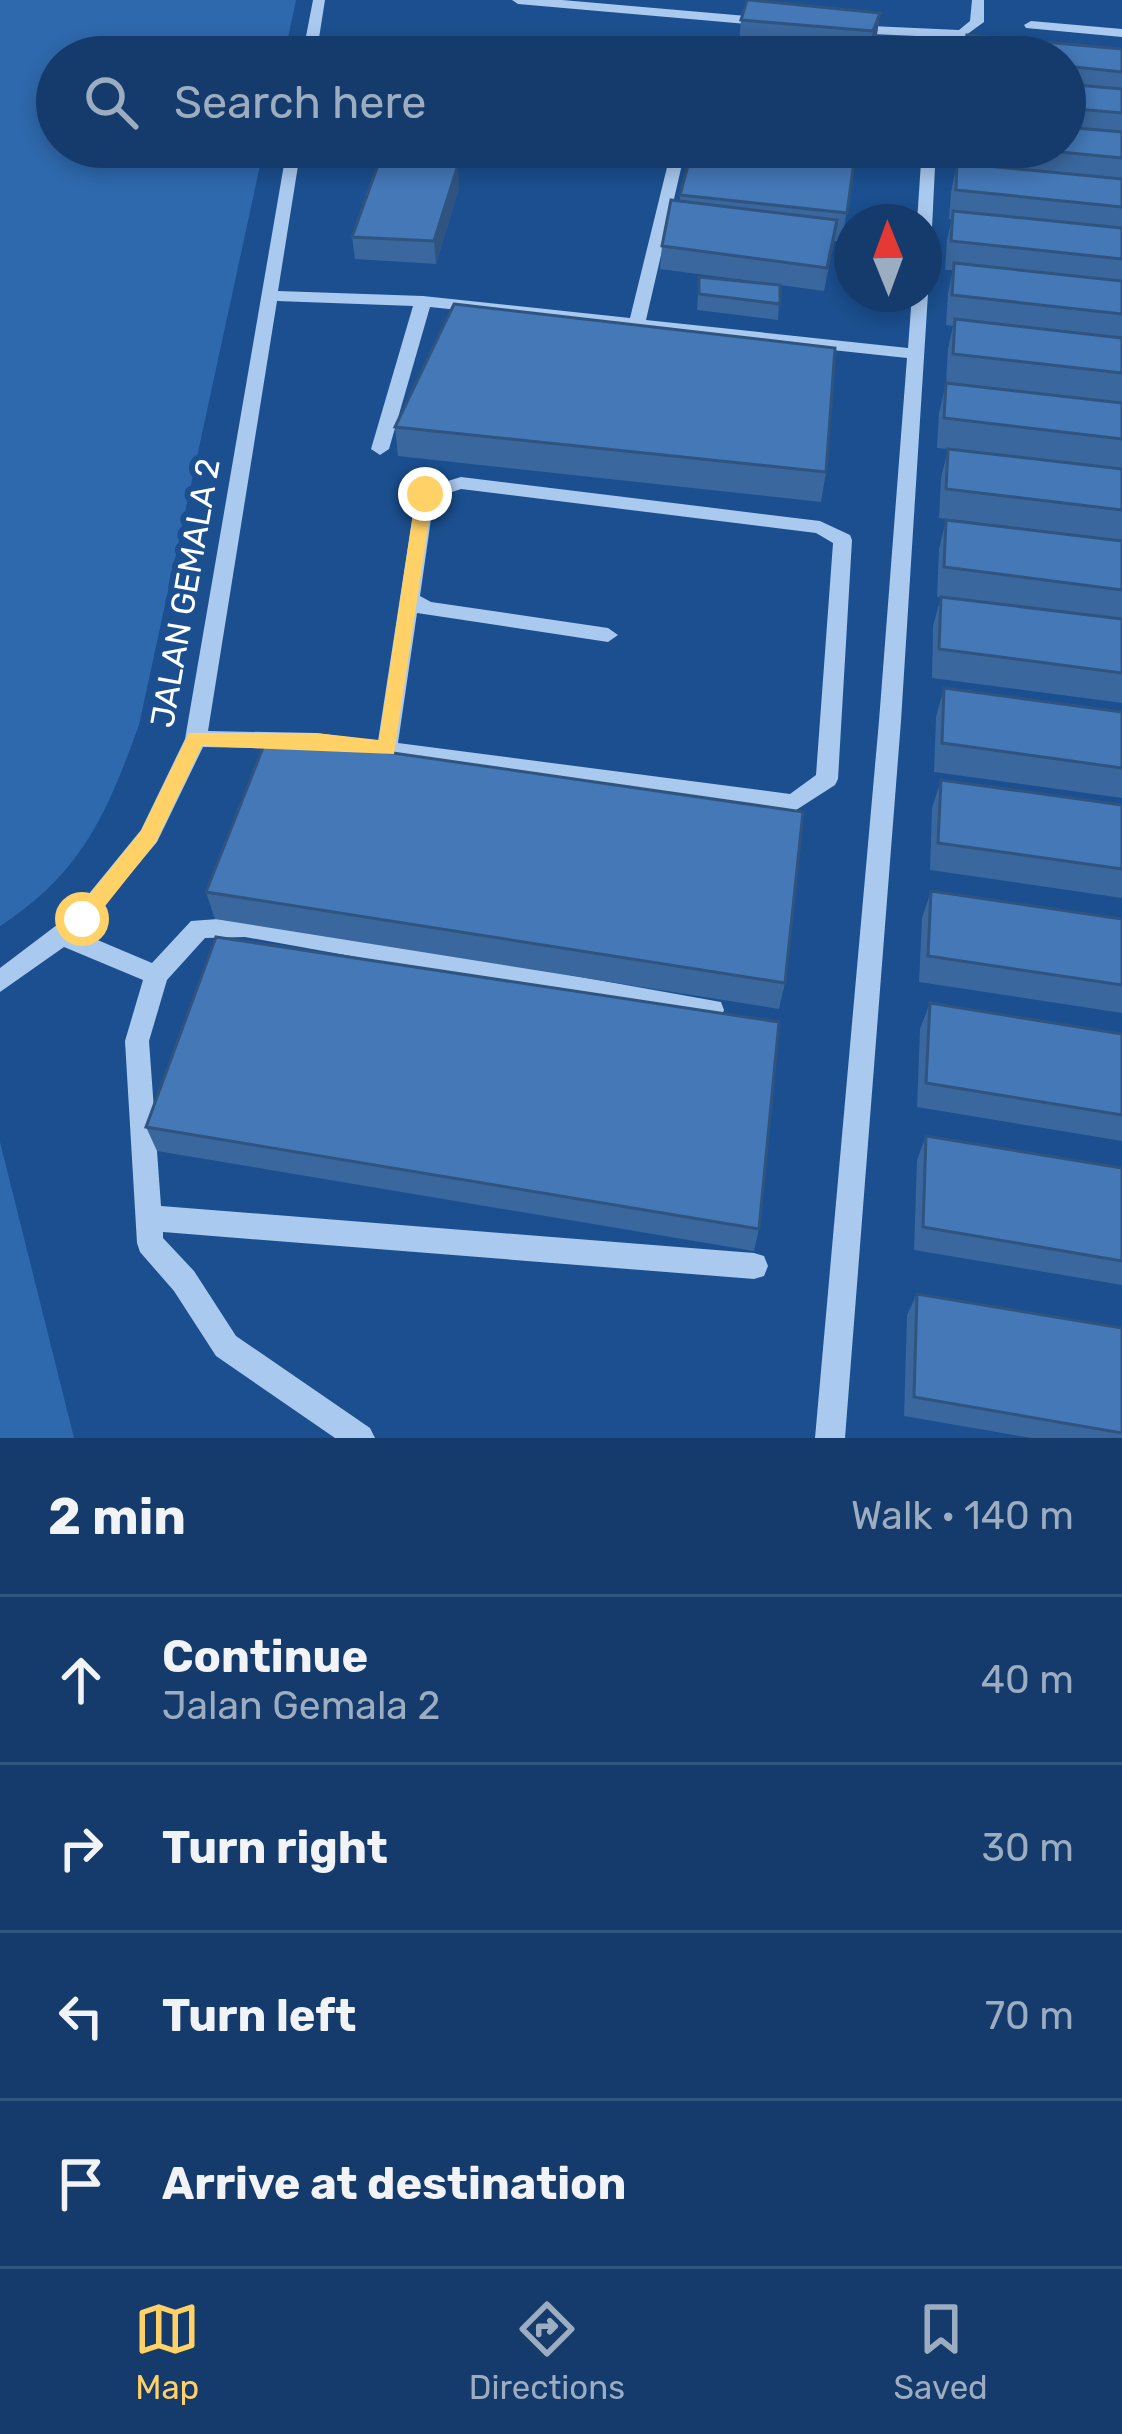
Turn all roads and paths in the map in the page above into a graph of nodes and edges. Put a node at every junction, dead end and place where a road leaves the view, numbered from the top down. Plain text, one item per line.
1 (319, 0) edge
2 (518, 0) edge
3 (978, 0) edge
4 (794, 24) edge
5 (1031, 25) dead end
6 (840, 28) edge
7 (1122, 33) edge
8 (313, 36) edge
9 (932, 36) joint
10 (290, 168) edge
11 (674, 168) edge
12 (928, 168) edge
13 (925, 204) edge
14 (269, 296) junction
15 (423, 301) junction
16 (919, 312) edge
17 (637, 322) junction
18 (916, 354) junction
19 (380, 449) dead end
20 (408, 599) junction
21 (608, 634) dead end
22 (196, 739) junction
23 (387, 749) junction
24 (61, 935) junction
25 (156, 975) junction
26 (0, 982) edge
27 (712, 1010) edge
28 (146, 1217) junction
29 (754, 1266) edge
30 (360, 1438) edge
31 (830, 1438) edge

1 - 8 street
2 - 4 street
3 - 9 street
5 - 7 street
6 - 9 street
10 - 14 street, JALAN GEMALA 2
11 - 17 street
12 - 13 street
14 - 15 street
14 - 22 street, JALAN GEMALA 2
15 - 17 street
15 - 19 street
16 - 18 street
17 - 18 street
18 - 31 street
20 - 21 street
20 - 23 street
20 - 23 street
22 - 23 street
22 - 24 street, JALAN GEMALA 2
24 - 25 street
24 - 26 street, JALAN GEMALA 2
25 - 27 street
25 - 28 street
28 - 29 street
28 - 30 street

